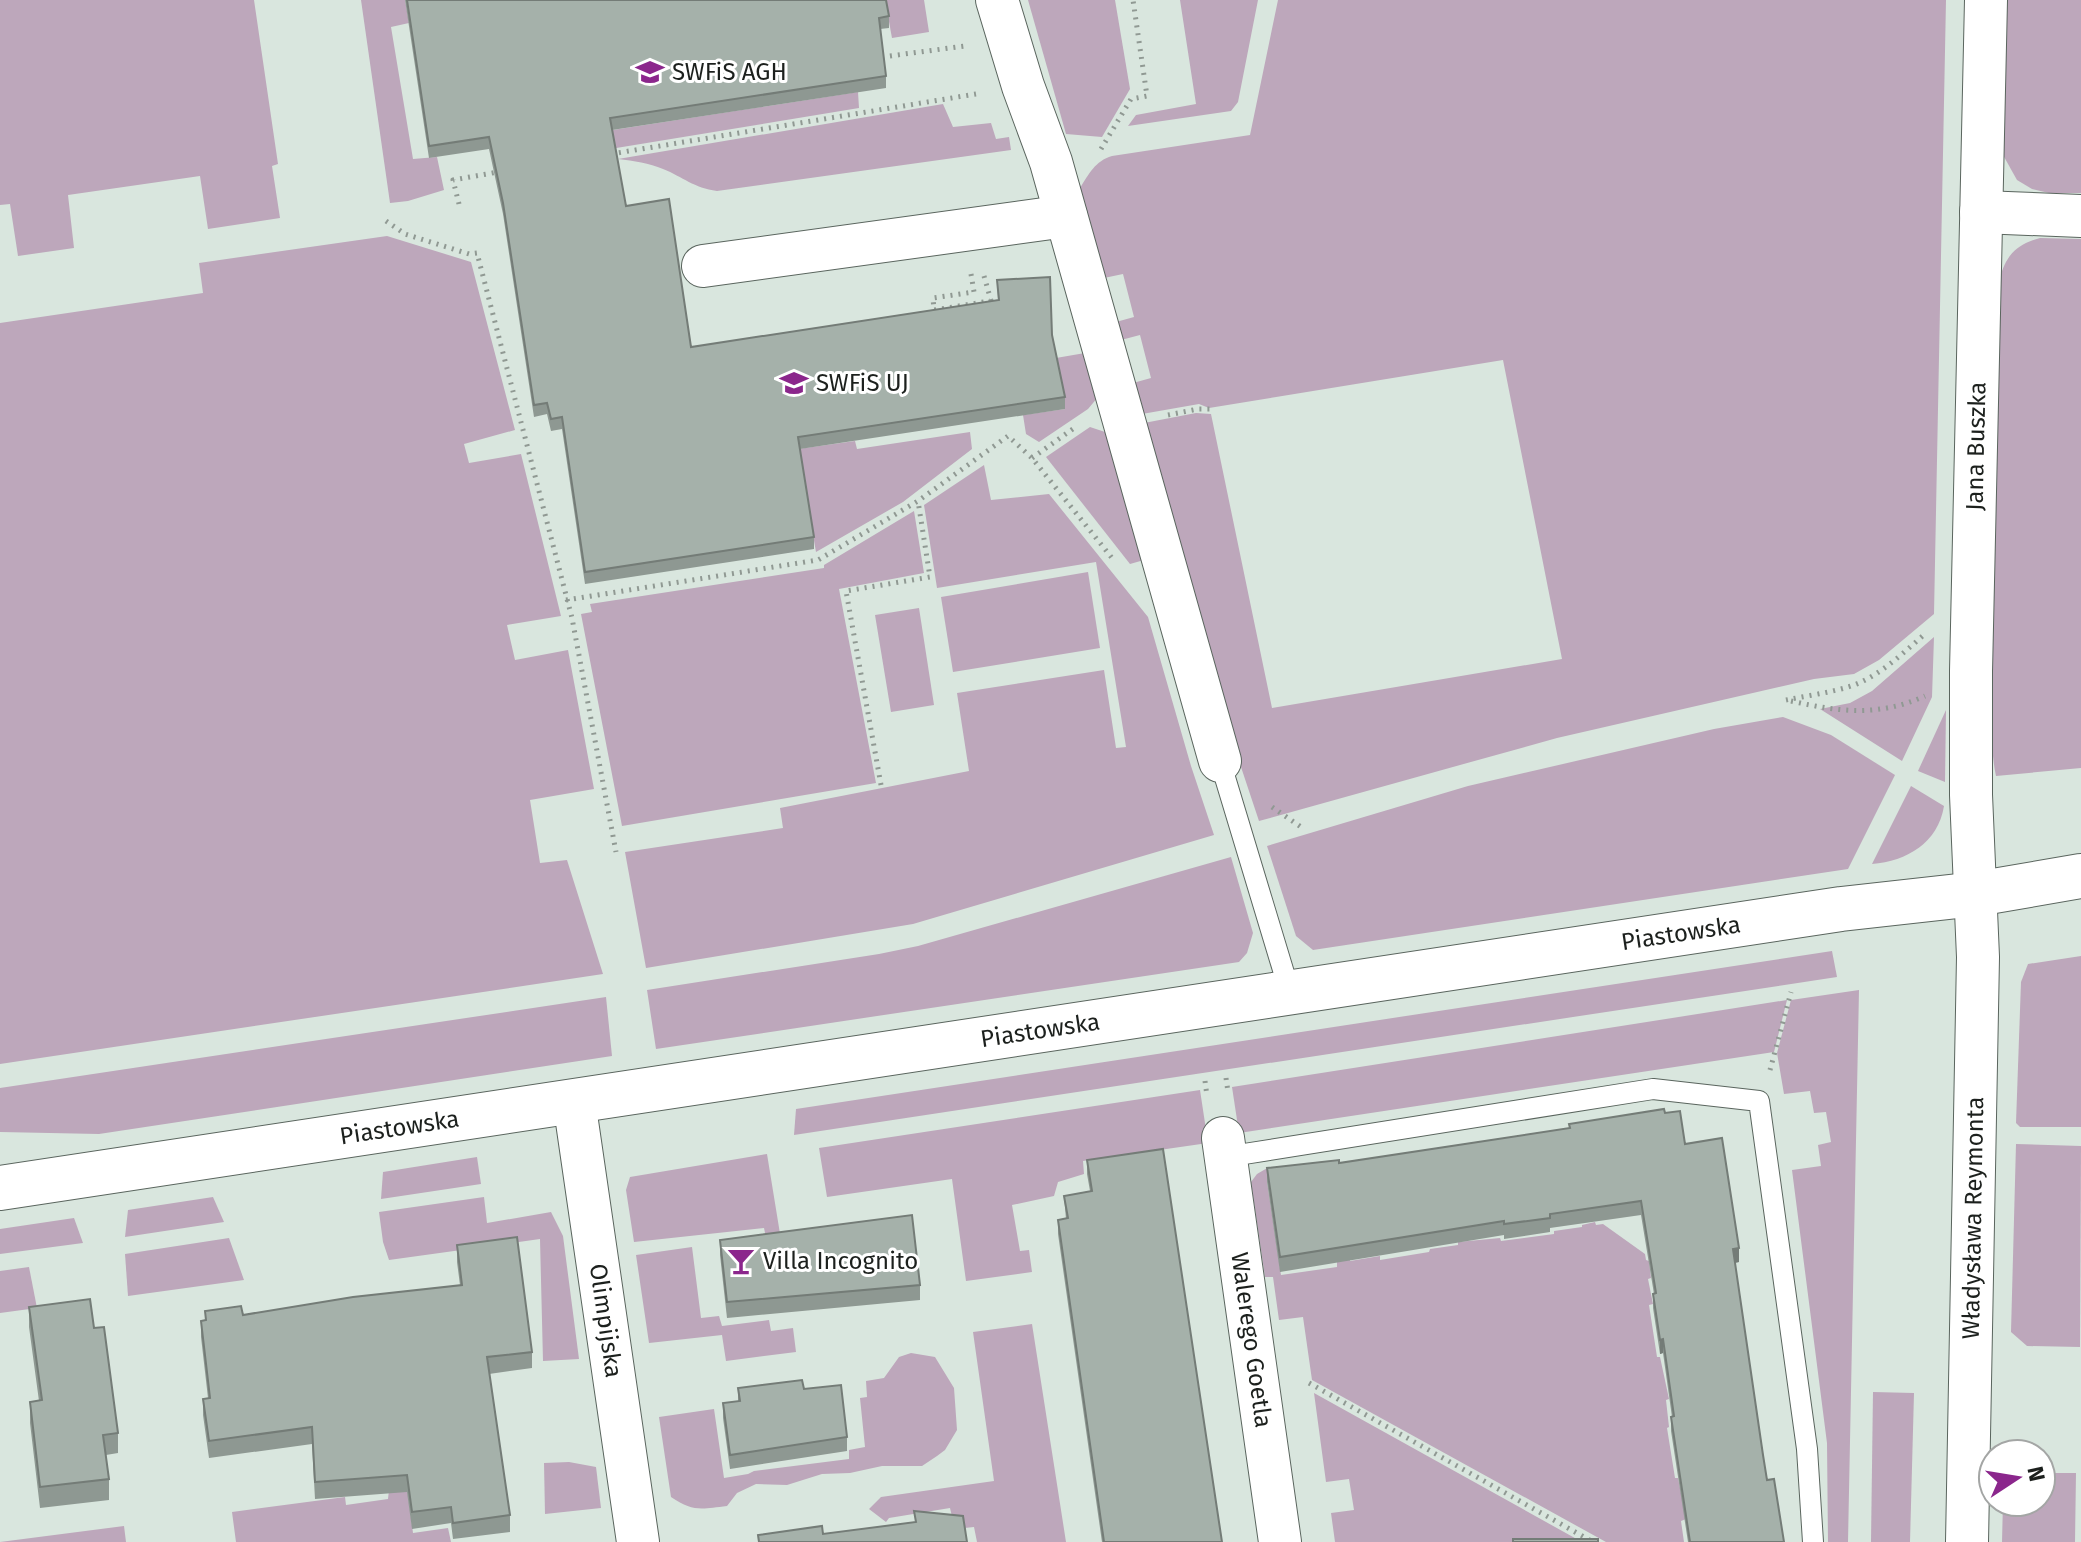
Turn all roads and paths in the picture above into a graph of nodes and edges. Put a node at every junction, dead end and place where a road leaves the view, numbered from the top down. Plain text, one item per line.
1 (997, 0) edge
2 (1133, 0) edge
3 (1986, 0) edge
4 (1008, 40) junction
5 (882, 57) edge
6 (1023, 86) junction
7 (1101, 149) dead end
8 (607, 154) edge
9 (499, 172) edge
10 (459, 204) dead end
11 (1981, 212) junction
12 (1066, 216) junction
13 (2081, 216) edge
14 (386, 221) dead end
15 (964, 230) junction
16 (703, 266) dead end
17 (972, 278) junction
18 (990, 301) junction
19 (994, 317) edge
20 (918, 501) junction
21 (1115, 562) dead end
22 (566, 600) junction
23 (1933, 627) dead end
24 (1928, 695) dead end
25 (1220, 761) joint
26 (881, 785) dead end
27 (616, 852) dead end
28 (2081, 876) edge
29 (1976, 894) junction
30 (1791, 992) dead end
31 (1290, 993) junction
32 (1775, 1056) dead end
33 (574, 1101) junction
34 (1224, 1148) joint
35 (0, 1188) edge
36 (1309, 1383) dead end
37 (638, 1542) edge
38 (1280, 1542) edge
39 (1593, 1542) edge
40 (1813, 1542) edge
41 (1967, 1542) edge

1 - 4 street
2 - 7 path
3 - 11 street, Jana Buszka
4 - 5 path
4 - 6 street
6 - 8 path
6 - 12 street
9 - 10 path
11 - 13 street
11 - 29 street, Jana Buszka
12 - 15 street
12 - 25 street
14 - 22 path
15 - 16 street
15 - 17 path
17 - 18 path
17 - 18 path
18 - 19 path
20 - 21 path
20 - 22 path
20 - 26 path
22 - 27 path
23 - 24 path
25 - 31 lane
28 - 29 street, Piastowska
29 - 31 street, Piastowska
29 - 41 street, Władysława Reymonta
30 - 32 path
31 - 33 street, Piastowska
33 - 35 street, Piastowska
33 - 37 street, Olimpijska
34 - 38 street, Walerego Goetla
34 - 40 lane
36 - 39 path

